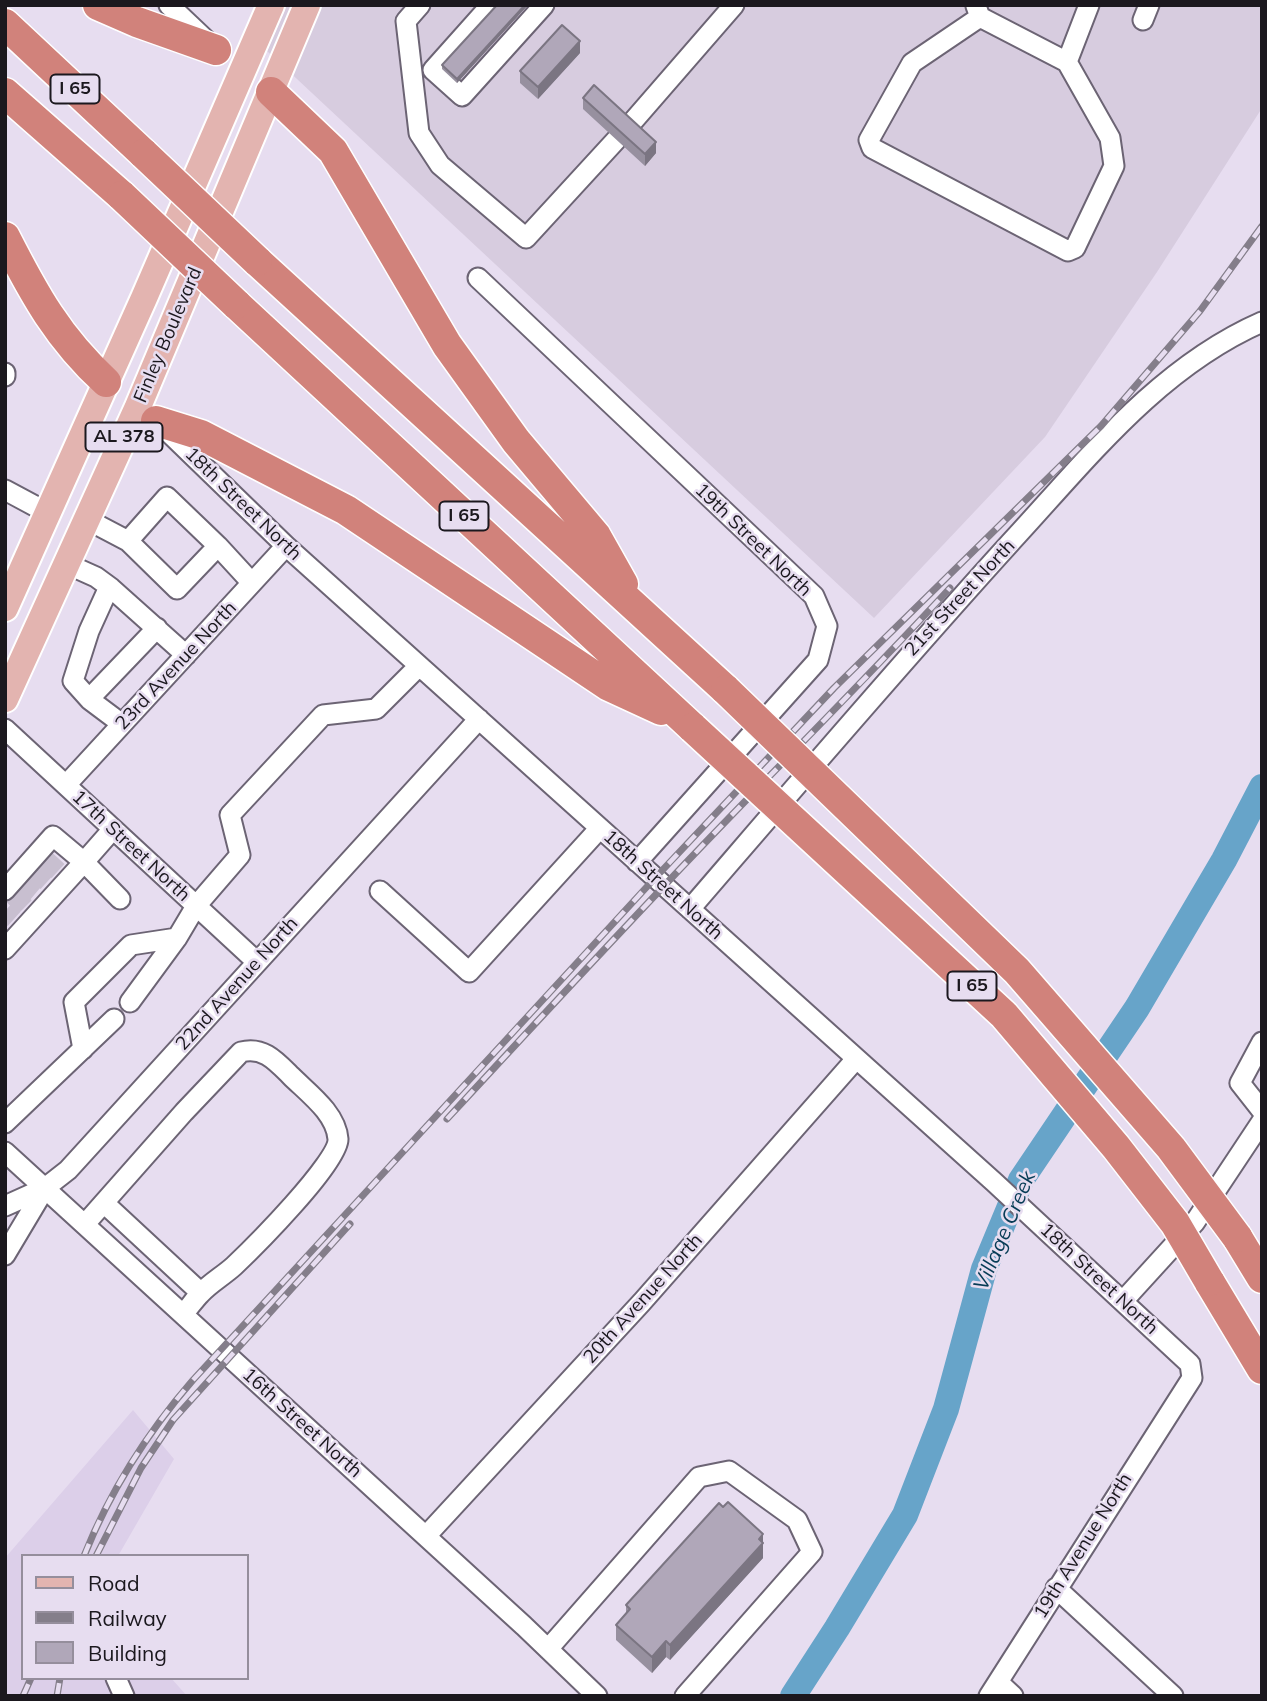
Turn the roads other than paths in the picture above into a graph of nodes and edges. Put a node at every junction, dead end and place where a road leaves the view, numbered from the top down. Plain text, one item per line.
1 (98, 5) edge
2 (169, 5) edge
3 (271, 5) edge
4 (307, 5) edge
5 (420, 5) edge
6 (734, 5) edge
7 (1089, 5) edge
8 (978, 11) edge
9 (530, 16) edge
10 (5, 24) edge
11 (475, 26) edge
12 (216, 50) junction
13 (1067, 62) junction
14 (243, 70) junction
15 (271, 92) junction
16 (5, 93) edge
17 (5, 237) edge
18 (478, 278) dead end
19 (1262, 322) edge
20 (106, 382) junction
21 (146, 415) junction
22 (5, 489) edge
23 (48, 513) junction
24 (88, 520) junction
25 (128, 541) junction
26 (218, 546) junction
27 (286, 546) junction
28 (67, 564) junction
29 (13, 570) edge
30 (252, 583) junction
31 (109, 587) junction
32 (5, 608) edge
33 (638, 608) junction
34 (157, 628) junction
35 (186, 654) junction
36 (419, 666) junction
37 (5, 699) edge
38 (89, 699) junction
39 (478, 719) junction
40 (687, 723) junction
41 (122, 724) junction
42 (5, 729) edge
43 (66, 785) junction
44 (600, 828) junction
45 (113, 829) junction
46 (84, 862) junction
47 (637, 862) junction
48 (380, 891) dead end
49 (29, 895) edge
50 (120, 899) dead end
51 (196, 906) junction
52 (690, 909) junction
53 (177, 938) junction
54 (257, 962) junction
55 (130, 1002) dead end
56 (114, 1019) dead end
57 (1262, 1042) edge
58 (83, 1049) junction
59 (856, 1059) junction
60 (1262, 1111) edge
61 (1262, 1121) edge
62 (5, 1123) edge
63 (5, 1152) edge
64 (44, 1188) junction
65 (104, 1203) junction
66 (5, 1206) edge
67 (85, 1224) junction
68 (5, 1255) edge
69 (1262, 1278) edge
70 (201, 1293) junction
71 (1123, 1301) junction
72 (183, 1314) junction
73 (1262, 1369) edge
74 (1178, 1397) joint
75 (426, 1536) junction
76 (1056, 1588) junction
77 (548, 1649) junction
78 (117, 1680) edge
79 (1000, 1691) edge
80 (124, 1696) edge
81 (597, 1696) edge
82 (685, 1696) edge
83 (1173, 1696) edge

1 - 12 highway
2 - 12 street
3 - 14 main road, Finley Boulevard / AL 378
4 - 15 main road, Finley Boulevard / AL 378
5 - 6 street
7 - 13 street
8 - 13 street
8 - 13 street
9 - 11 street
10 - 33 highway, I 65, bridge
12 - 14 main road
14 - 15 main road
14 - 20 main road, Finley Boulevard / AL 378
15 - 21 main road, Finley Boulevard / AL 378
15 - 33 highway
16 - 40 highway, I 65, bridge
17 - 20 highway
18 - 47 street, 19th Street North
19 - 52 street, 21st Street North
20 - 21 main road, 18th Street North
20 - 23 main road, Finley Boulevard / AL 378
21 - 24 main road, Finley Boulevard / AL 378
21 - 27 street, 18th Street North
21 - 40 highway
22 - 23 street
23 - 29 main road, Finley Boulevard / AL 378
24 - 25 street
24 - 28 main road, Finley Boulevard / AL 378
25 - 26 street
25 - 26 street
26 - 30 street
27 - 30 street, 23rd Avenue North
27 - 36 street, 18th Street North
28 - 31 street
28 - 37 main road, Finley Boulevard / AL 378
29 - 32 main road, Finley Boulevard / AL 378
30 - 35 street, 23rd Avenue North
31 - 34 street
31 - 38 street
33 - 69 highway, I 65, bridge
34 - 35 street
34 - 38 street
35 - 41 street, 23rd Avenue North
36 - 39 street, 18th Street North
36 - 51 street
38 - 41 street
39 - 44 street, 18th Street North
39 - 54 street, 22nd Avenue North
40 - 73 highway, I 65, bridge
41 - 43 street, 23rd Avenue North
42 - 43 street, 17th Street North
43 - 45 street, 17th Street North
44 - 47 street, 18th Street North
44 - 48 street
45 - 46 street
45 - 51 street, 17th Street North
46 - 49 street
46 - 49 street
46 - 50 street
47 - 52 street, 18th Street North
51 - 53 street
51 - 54 street, 17th Street North
52 - 59 street, 18th Street North
53 - 55 street
53 - 58 street
54 - 64 street, 22nd Avenue North
56 - 58 street
57 - 60 street
58 - 62 street
59 - 71 street, 18th Street North
59 - 75 street, 20th Avenue North
61 - 71 street
63 - 64 street, 16th Street North
64 - 66 street
64 - 67 street, 16th Street North
64 - 68 street, 22nd Avenue North
65 - 67 street
65 - 70 street
65 - 70 street
67 - 72 street, 16th Street North
70 - 72 street
71 - 74 street, 18th Street North
72 - 75 street, 16th Street North
74 - 76 street, 19th Avenue North
75 - 77 street, 16th Street North
76 - 79 street, 19th Avenue North
76 - 83 street
77 - 81 street, 16th Street North
77 - 82 street
78 - 80 street

